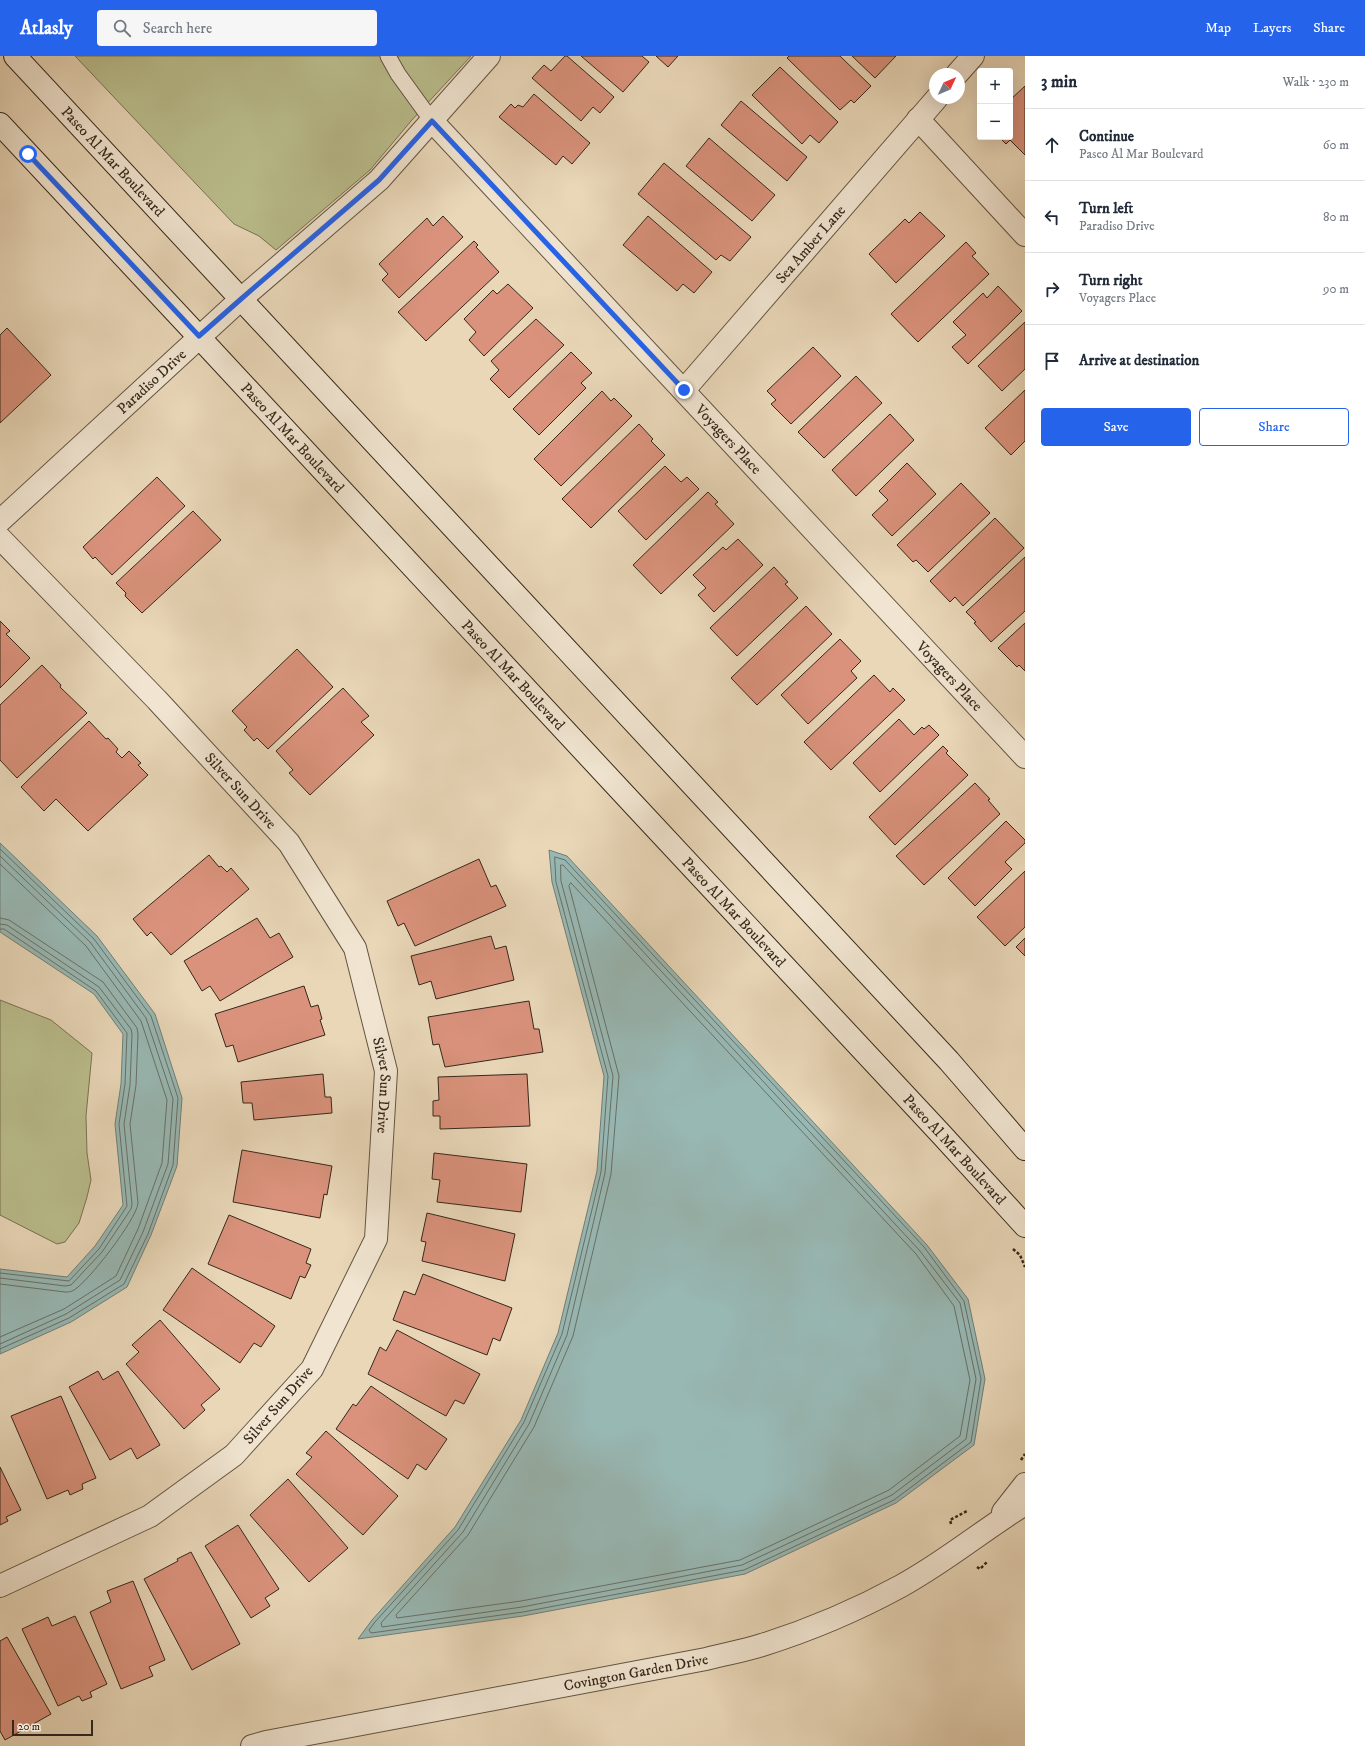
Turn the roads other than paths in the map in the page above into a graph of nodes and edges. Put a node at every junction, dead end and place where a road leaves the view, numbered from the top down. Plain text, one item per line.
1 (15, 56) edge
2 (388, 56) edge
3 (489, 56) edge
4 (973, 56) edge
5 (963, 68) edge
6 (932, 104) edge
7 (918, 119) junction
8 (432, 121) junction
9 (0, 124) edge
10 (1025, 235) edge
11 (241, 299) junction
12 (199, 336) junction
13 (684, 390) junction
14 (0, 521) edge
15 (0, 538) edge
16 (1025, 757) edge
17 (1025, 1149) edge
18 (1025, 1226) edge
19 (1025, 1484) edge
20 (1025, 1504) edge
21 (993, 1524) junction
22 (0, 1586) edge
23 (252, 1746) edge

1 - 11 street, Paseo Al Mar Boulevard
2 - 8 lane
3 - 8 street, Paradiso Drive
4 - 5 street
6 - 7 street, Sea Amber Lane
7 - 10 street
7 - 13 street, Sea Amber Lane
8 - 11 street, Paradiso Drive
8 - 13 street, Voyagers Place
9 - 12 street, Paseo Al Mar Boulevard
11 - 12 street, Paradiso Drive
11 - 17 street, Paseo Al Mar Boulevard
12 - 14 street, Paradiso Drive
12 - 18 street, Paseo Al Mar Boulevard
13 - 16 street, Voyagers Place
15 - 22 street, Silver Sun Drive
19 - 21 street, Covington Garden Drive
20 - 21 street, Covington Garden Drive
21 - 23 street, Covington Garden Drive

